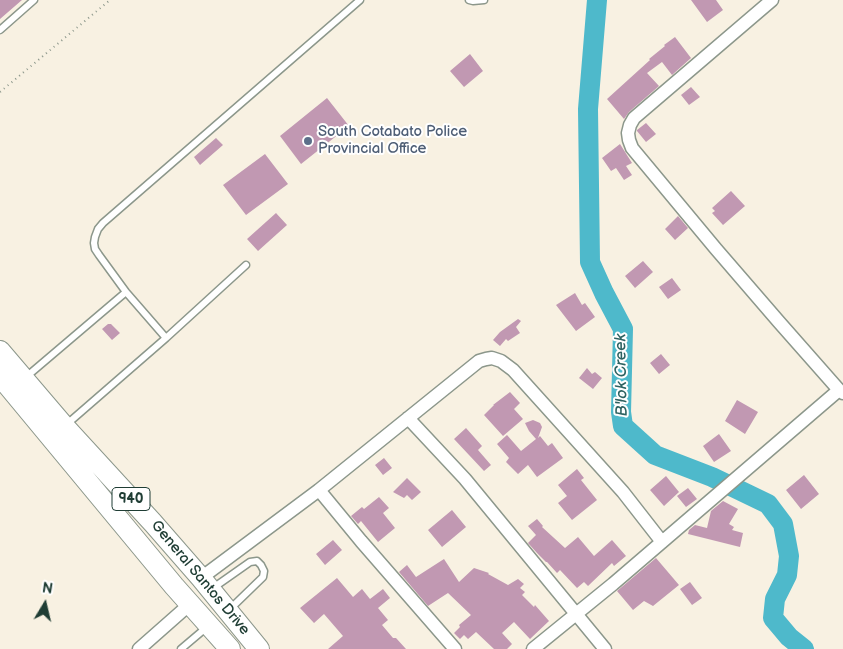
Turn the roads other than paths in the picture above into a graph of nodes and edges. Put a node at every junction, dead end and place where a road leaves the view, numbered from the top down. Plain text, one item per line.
1 (34, 0) edge
2 (360, 0) edge
3 (469, 0) edge
4 (484, 0) edge
5 (772, 0) edge
6 (0, 30) edge
7 (246, 265) dead end
8 (126, 292) junction
9 (166, 338) junction
10 (0, 351) edge
11 (0, 376) edge
12 (24, 379) junction
13 (841, 391) edge
14 (408, 418) junction
15 (64, 426) junction
16 (319, 490) junction
17 (662, 542) junction
18 (206, 584) junction
19 (190, 604) junction
20 (228, 611) junction
21 (577, 614) junction
22 (209, 625) junction
23 (139, 649) edge
24 (181, 649) edge
25 (230, 649) edge
26 (259, 649) edge
27 (455, 649) edge
28 (533, 649) edge
29 (604, 649) edge

1 - 6 lane
2 - 8 lane
3 - 4 lane
5 - 13 street
7 - 9 lane
8 - 9 lane
8 - 12 lane
9 - 15 lane
10 - 12 highway, General Santos Drive / 940
11 - 19 highway, General Santos Drive / 940
12 - 15 highway, General Santos Drive / 940
13 - 17 street
14 - 16 street
14 - 17 street
14 - 21 street
15 - 18 highway, General Santos Drive / 940
16 - 18 street
16 - 27 street
17 - 21 street
18 - 20 highway, General Santos Drive / 940
18 - 20 lane
19 - 22 highway, General Santos Drive / 940
19 - 23 street
20 - 26 highway, General Santos Drive / 940
21 - 28 street
21 - 29 street
22 - 24 lane
22 - 25 highway, General Santos Drive / 940

